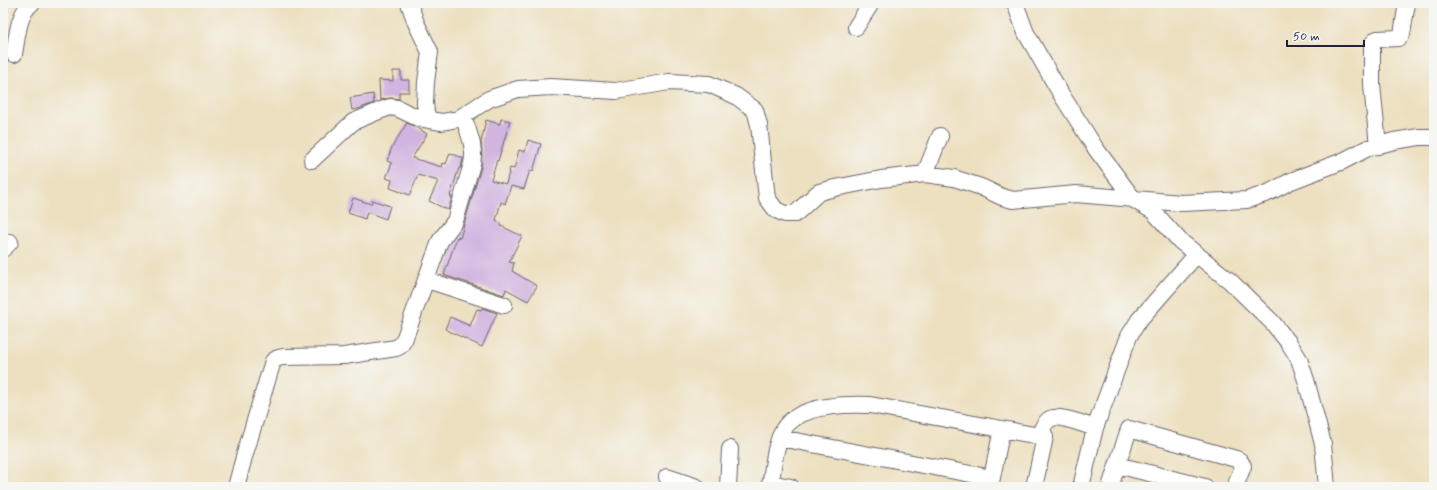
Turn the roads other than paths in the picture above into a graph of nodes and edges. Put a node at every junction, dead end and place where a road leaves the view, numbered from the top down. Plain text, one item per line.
1 (32, 3) edge
2 (409, 3) edge
3 (868, 3) edge
4 (1015, 3) edge
5 (1407, 3) edge
6 (856, 27) dead end
7 (14, 54) dead end
8 (463, 116) junction
9 (429, 120) junction
10 (940, 136) dead end
11 (1434, 137) edge
12 (1378, 146) junction
13 (312, 160) dead end
14 (925, 174) junction
15 (1142, 205) junction
16 (1197, 254) junction
17 (427, 280) junction
18 (504, 305) dead end
19 (1095, 428) junction
20 (1002, 429) junction
21 (1045, 437) junction
22 (780, 438) junction
23 (730, 449) dead end
24 (1117, 465) junction
25 (667, 477) dead end
26 (991, 482) edge
27 (770, 485) edge
28 (236, 487) edge
29 (697, 487) edge
30 (728, 487) edge
31 (791, 487) edge
32 (1034, 487) edge
33 (1081, 487) edge
34 (1110, 487) edge
35 (1205, 487) edge
36 (1235, 487) edge
37 (1327, 487) edge

1 - 7 street
2 - 9 street
3 - 6 street
4 - 15 street
5 - 12 street
8 - 9 street
8 - 14 street
8 - 17 street
9 - 13 street
10 - 14 street
11 - 12 street
12 - 15 street
14 - 15 street
15 - 16 street
16 - 19 street
16 - 37 street
17 - 18 street
17 - 28 street
19 - 21 street
19 - 33 street
20 - 21 street
20 - 22 street
20 - 26 street
21 - 32 street
22 - 26 street
22 - 27 street
23 - 30 street
24 - 34 street
24 - 35 street
24 - 36 street
25 - 29 street
27 - 31 street

